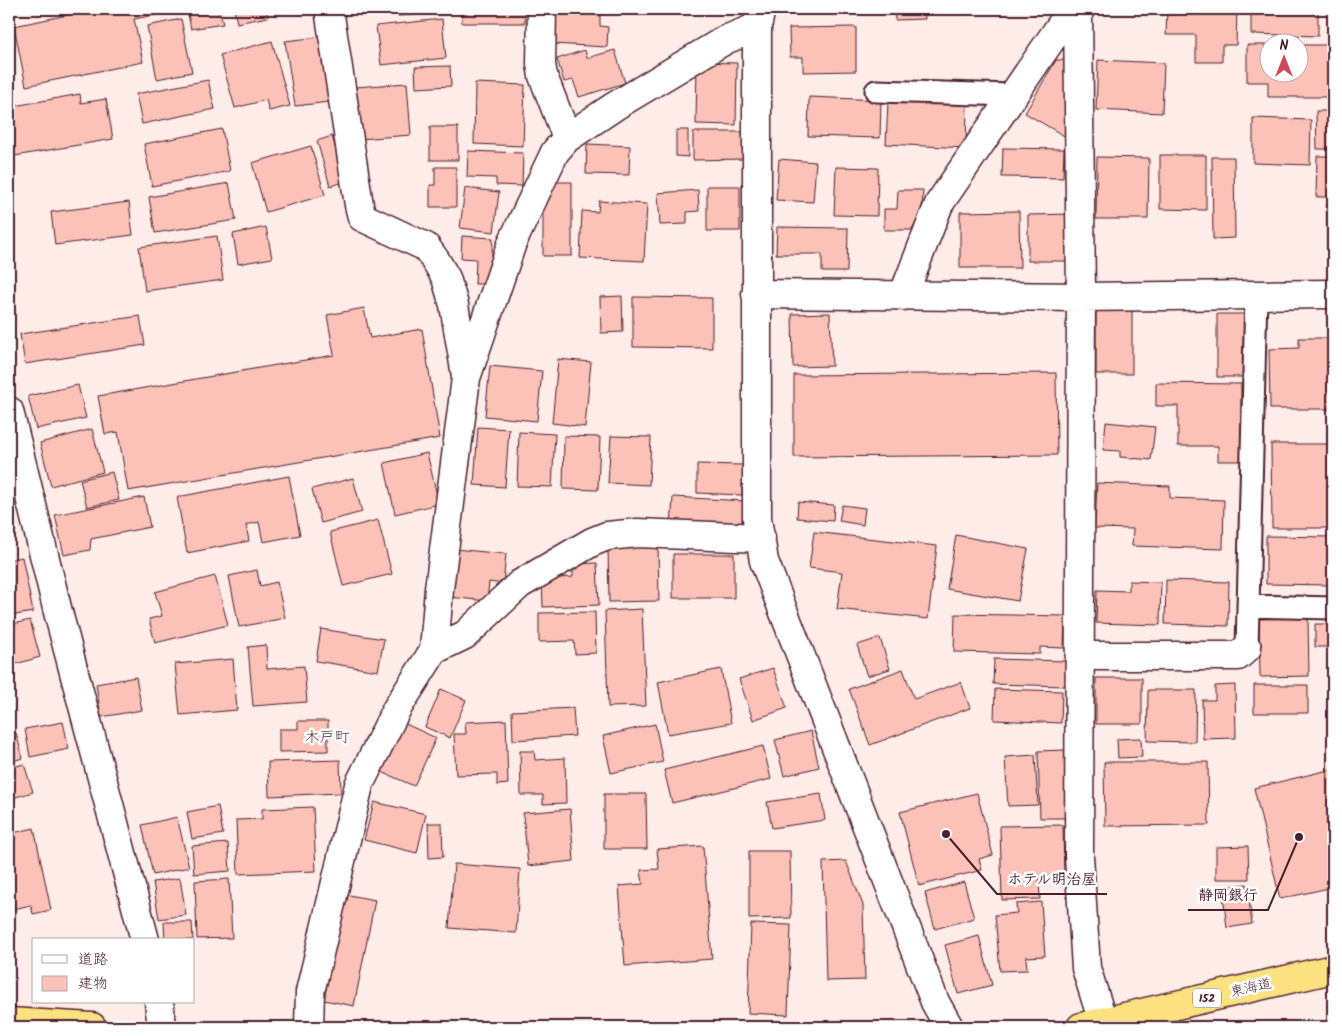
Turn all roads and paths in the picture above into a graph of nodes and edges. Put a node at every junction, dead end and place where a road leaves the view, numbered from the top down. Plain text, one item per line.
1 (329, 9) edge
2 (542, 9) edge
3 (1072, 9) edge
4 (1078, 9) edge
5 (759, 18) edge
6 (876, 91) dead end
7 (1013, 95) junction
8 (567, 138) junction
9 (756, 294) junction
10 (1333, 294) edge
11 (1256, 295) junction
12 (903, 296) junction
13 (1081, 297) junction
14 (466, 378) junction
15 (9, 410) edge
16 (761, 538) junction
17 (1248, 606) junction
18 (1333, 608) edge
19 (1247, 648) joint
20 (434, 650) junction
21 (1080, 656) junction
22 (144, 938) edge
23 (1333, 969) edge
24 (159, 1004) edge
25 (18, 1023) edge
26 (1092, 1025) edge
27 (92, 1027) edge
28 (162, 1027) edge
29 (309, 1027) edge
30 (949, 1027) edge

1 - 14 street
2 - 8 street
3 - 7 street
4 - 13 street
5 - 8 street
5 - 9 street
6 - 7 lane
7 - 12 street
8 - 14 street
9 - 12 street
9 - 16 street
10 - 11 street
11 - 13 street
11 - 17 lane
12 - 13 street
13 - 21 street
14 - 20 street
15 - 22 street
16 - 20 street
16 - 30 street
17 - 18 lane
17 - 19 lane
19 - 21 street
20 - 29 street
21 - 26 street
23 - 26 highway, 東海道 / 152
24 - 28 street
25 - 27 highway

